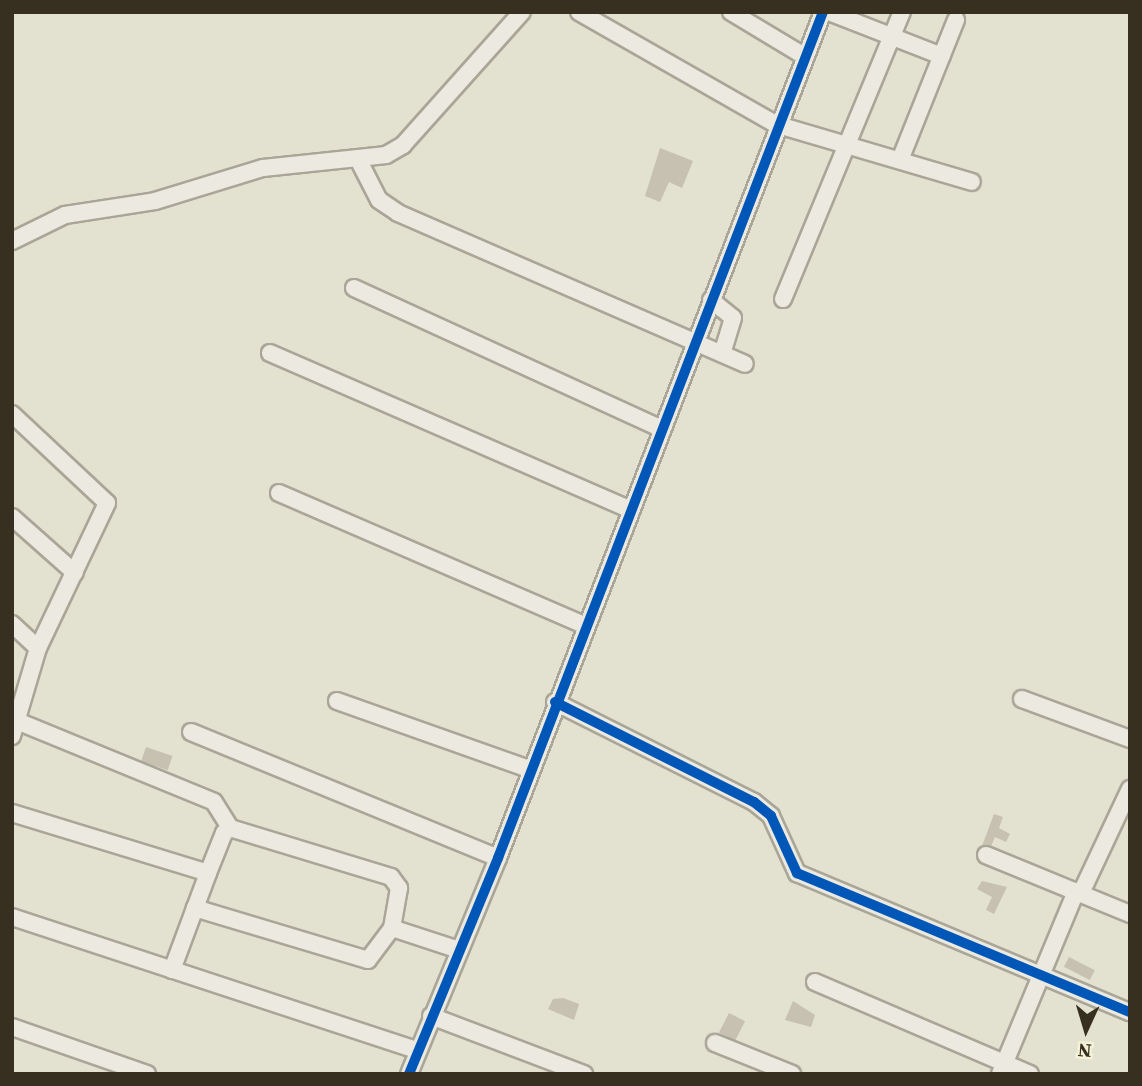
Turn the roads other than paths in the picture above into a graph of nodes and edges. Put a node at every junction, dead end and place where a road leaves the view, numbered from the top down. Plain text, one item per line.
1 (522, 12) edge
2 (579, 12) edge
3 (731, 12) edge
4 (823, 12) edge
5 (829, 12) edge
6 (902, 12) edge
7 (956, 20) dead end
8 (892, 36) junction
9 (942, 56) junction
10 (806, 57) junction
11 (775, 124) junction
12 (849, 144) junction
13 (900, 160) junction
14 (359, 161) junction
15 (972, 182) dead end
16 (12, 241) edge
17 (354, 288) dead end
18 (783, 299) dead end
19 (711, 300) junction
20 (695, 340) junction
21 (722, 353) junction
22 (270, 354) dead end
23 (745, 364) dead end
24 (12, 414) edge
25 (660, 428) junction
26 (279, 493) dead end
27 (628, 509) junction
28 (12, 517) edge
29 (75, 573) junction
30 (12, 624) edge
31 (584, 625) junction
32 (38, 648) junction
33 (1022, 699) dead end
34 (337, 701) dead end
35 (555, 702) junction
36 (14, 725) edge
37 (191, 732) dead end
38 (1130, 739) edge
39 (529, 769) junction
40 (1130, 789) edge
41 (12, 813) edge
42 (230, 828) junction
43 (986, 855) dead end
44 (498, 858) junction
45 (208, 873) junction
46 (1078, 892) junction
47 (195, 908) junction
48 (1130, 914) edge
49 (12, 917) edge
50 (391, 928) junction
51 (459, 950) junction
52 (172, 970) junction
53 (1043, 976) junction
54 (815, 982) dead end
55 (1130, 1012) edge
56 (431, 1016) junction
57 (12, 1027) edge
58 (715, 1043) dead end
59 (417, 1050) junction
60 (1003, 1068) edge
61 (147, 1074) edge
62 (409, 1074) edge
63 (584, 1074) edge
64 (792, 1074) edge
65 (1030, 1074) edge

1 - 14 street
2 - 11 street
3 - 10 street
4 - 10 street
5 - 8 street
6 - 8 street
7 - 9 street
8 - 9 street
8 - 12 street
9 - 13 street
10 - 11 street
11 - 12 street
11 - 19 street
12 - 13 street
12 - 18 street
13 - 15 street
14 - 16 street
14 - 20 street
17 - 25 street
19 - 20 street
19 - 21 street
20 - 21 street
20 - 25 street
21 - 23 street
22 - 27 street
24 - 29 street
25 - 27 street
26 - 31 street
27 - 31 street
28 - 29 street
29 - 32 street
30 - 32 street
31 - 35 street
32 - 36 street
33 - 38 street
34 - 39 street
35 - 39 street
35 - 53 street
36 - 42 street
37 - 44 street
39 - 44 street
40 - 46 street
41 - 45 street
42 - 45 street
42 - 50 street
43 - 46 street
44 - 51 street
45 - 47 street
46 - 48 street
46 - 53 street
47 - 50 street
47 - 52 street
49 - 52 street
50 - 51 street
51 - 56 street
52 - 59 street
53 - 55 street
53 - 60 street
54 - 60 street
56 - 59 street
56 - 63 street
57 - 61 street
58 - 64 street
59 - 62 street
60 - 65 street

